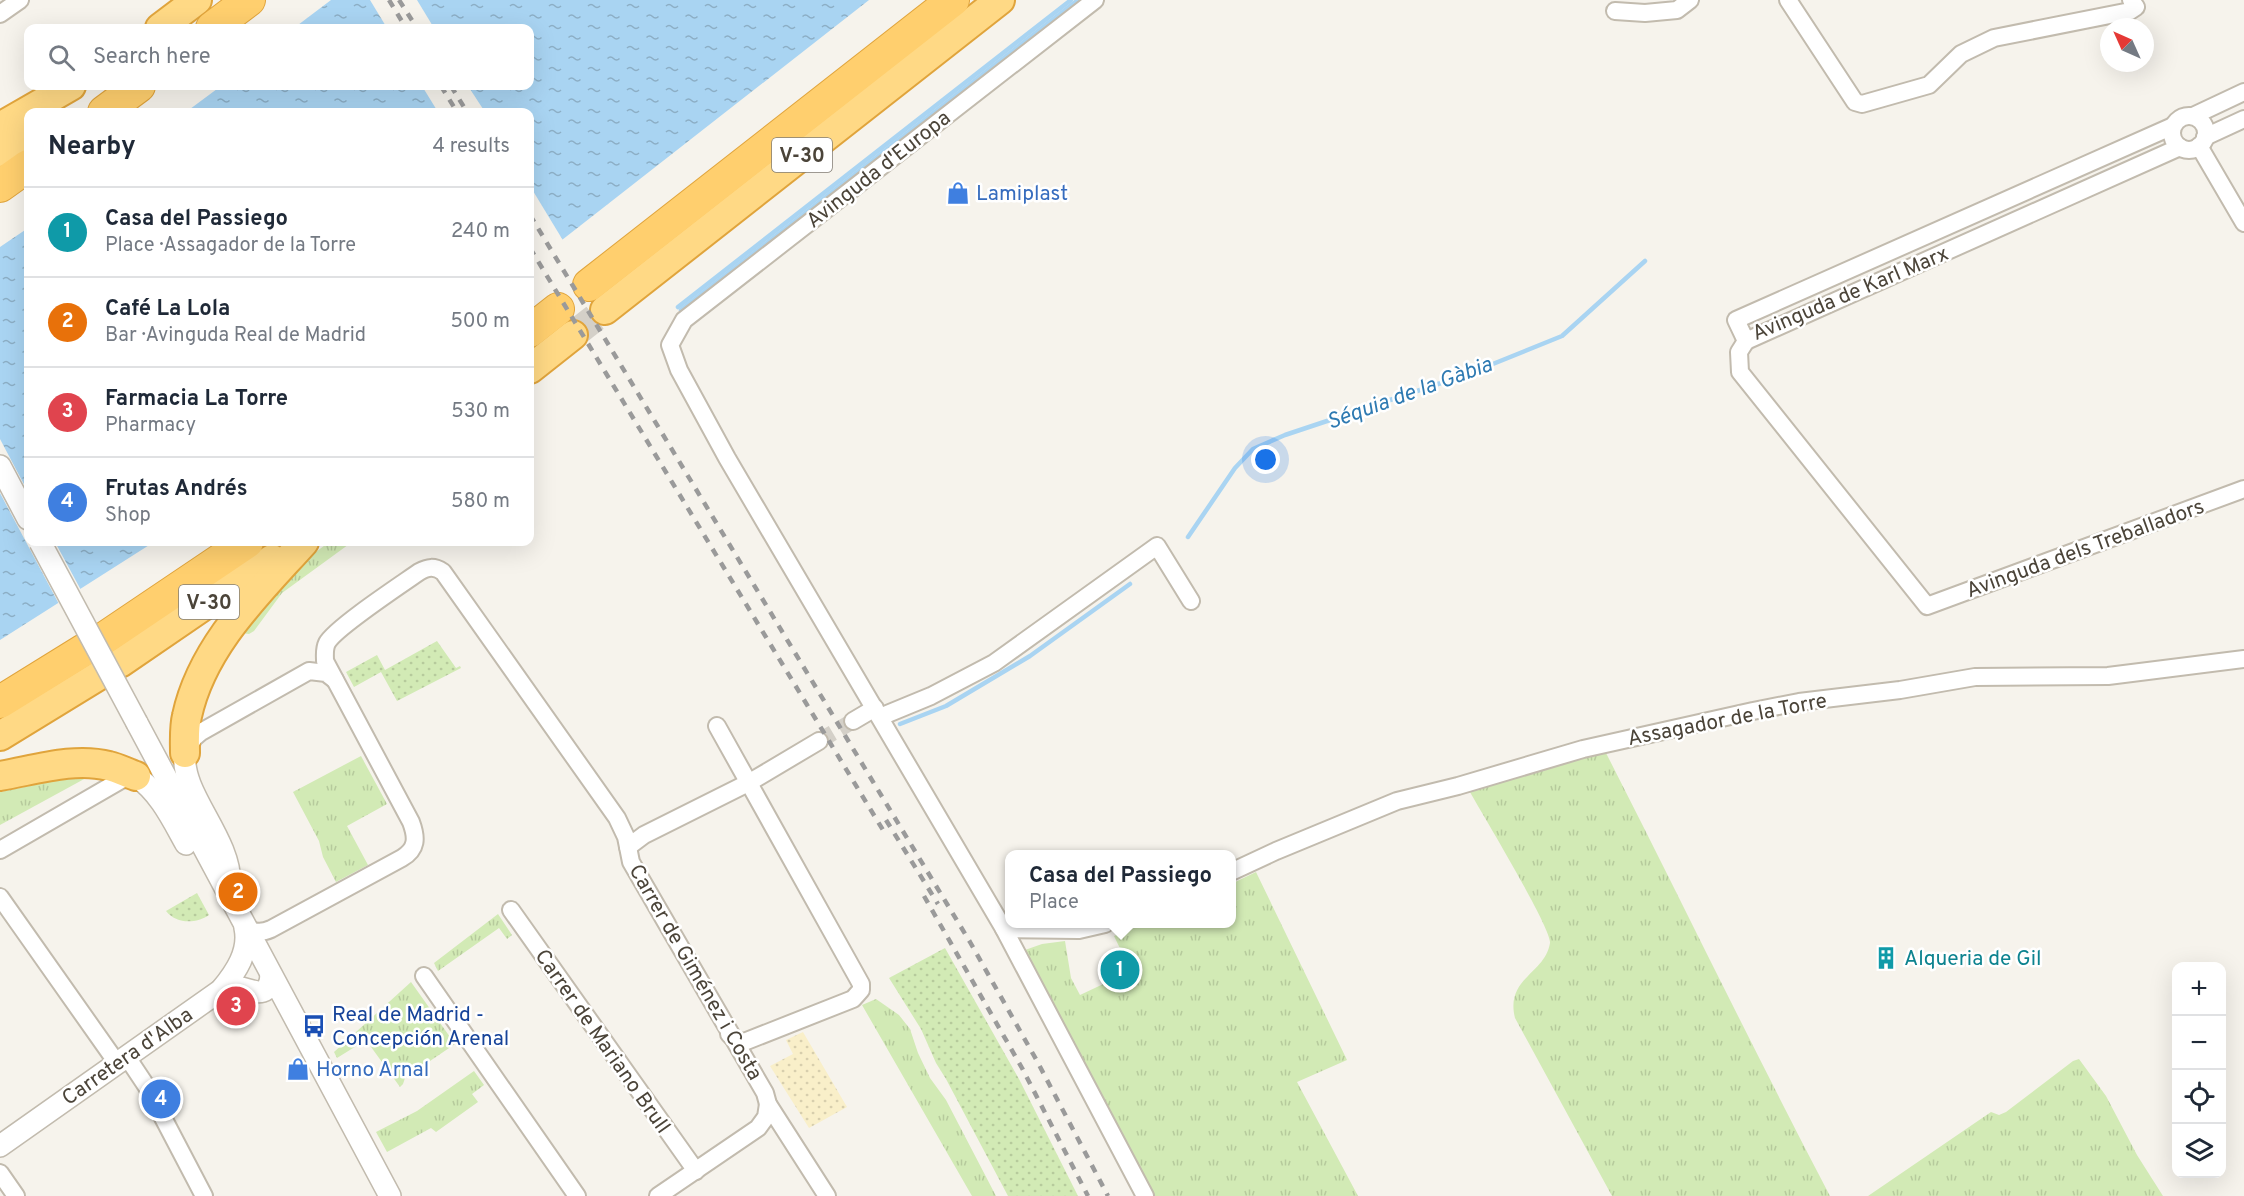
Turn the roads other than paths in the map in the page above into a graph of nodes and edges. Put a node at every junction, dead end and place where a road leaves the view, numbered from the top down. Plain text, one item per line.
1 (20, 0) edge
2 (197, 0) edge
3 (249, 0) edge
4 (953, 0) edge
5 (1000, 0) edge
6 (1095, 0) edge
7 (1690, 0) edge
8 (1788, 0) edge
9 (2131, 0) edge
10 (1615, 10) dead end
11 (0, 14) edge
12 (165, 24) edge
13 (217, 24) edge
14 (67, 90) edge
15 (83, 90) edge
16 (134, 90) edge
17 (2244, 92) edge
18 (48, 108) edge
19 (54, 108) edge
20 (109, 108) edge
21 (2193, 116) junction
22 (0, 118) edge
23 (24, 118) edge
24 (2244, 119) edge
25 (24, 121) edge
26 (2174, 126) junction
27 (0, 127) edge
28 (24, 130) edge
29 (2202, 142) junction
30 (2180, 147) junction
31 (0, 152) edge
32 (24, 169) edge
33 (0, 186) edge
34 (2244, 223) edge
35 (597, 297) joint
36 (566, 322) joint
37 (534, 330) edge
38 (1746, 341) junction
39 (534, 364) edge
40 (0, 466) edge
41 (2244, 489) edge
42 (24, 511) edge
43 (42, 546) edge
44 (242, 546) edge
45 (291, 546) edge
46 (300, 546) edge
47 (1191, 602) dead end
48 (102, 656) junction
49 (2244, 659) edge
50 (336, 681) junction
51 (0, 702) edge
52 (878, 712) junction
53 (853, 721) tunnel mouth
54 (717, 726) dead end
55 (0, 736) edge
56 (819, 741) tunnel mouth
57 (185, 753) junction
58 (0, 776) edge
59 (136, 776) junction
60 (750, 782) junction
61 (628, 847) junction
62 (0, 850) edge
63 (1236, 870) edge
64 (0, 897) edge
65 (234, 906) junction
66 (511, 910) dead end
67 (1088, 928) edge
68 (1004, 929) junction
69 (245, 948) junction
70 (271, 975) junction
71 (424, 976) dead end
72 (221, 990) junction
73 (249, 991) junction
74 (286, 1002) junction
75 (776, 1030) junction
76 (729, 1034) junction
77 (122, 1060) junction
78 (767, 1099) junction
79 (0, 1146) edge
80 (696, 1171) junction
81 (0, 1173) edge
82 (16, 1196) edge
83 (204, 1196) edge
84 (390, 1196) edge
85 (577, 1196) edge
86 (658, 1196) edge
87 (827, 1196) edge
88 (1145, 1196) edge

1 - 11 street
2 - 12 highway
3 - 13 highway
4 - 35 highway, V-30
5 - 35 highway, V-30
6 - 52 street, Avinguda d'Europa
7 - 10 street
8 - 9 street
14 - 18 highway
15 - 19 highway
16 - 20 highway
17 - 21 street
21 - 26 street
21 - 29 street
22 - 23 street
24 - 29 street
25 - 27 highway
26 - 30 street
26 - 38 street, Avinguda de Karl Marx
28 - 31 highway
29 - 30 street
29 - 34 street
30 - 38 street, Avinguda de Karl Marx
32 - 33 highway
36 - 37 highway
36 - 39 highway
38 - 41 street, Avinguda dels Treballadors
40 - 42 street
43 - 65 street, bridge
44 - 48 highway, V-30
45 - 48 highway, V-30
46 - 57 highway
47 - 52 street
48 - 51 highway, V-30
48 - 55 highway, V-30
49 - 63 street, Assagador de la Torre
50 - 57 street
50 - 61 street, Carrer de Giménez i Costa
50 - 69 street
52 - 53 street
52 - 68 street
54 - 60 street
56 - 60 street
57 - 65 street
58 - 59 highway
59 - 62 street
59 - 65 street
60 - 61 street
60 - 75 street
61 - 76 street, Carrer de Giménez i Costa
64 - 77 street
65 - 69 street
66 - 80 street, Carrer de Mariano Brull
67 - 68 street
68 - 88 street
69 - 70 street
69 - 72 street, Carretera d'Alba
69 - 73 street
70 - 73 street
70 - 74 street
71 - 85 street
72 - 73 street
72 - 77 street, Carretera d'Alba
73 - 74 street
74 - 84 street
75 - 76 street
75 - 78 street
76 - 78 street, Carrer de Giménez i Costa
77 - 79 street, Carretera d'Alba
77 - 83 street
78 - 80 street
78 - 87 street, Carrer de Giménez i Costa
80 - 86 street
81 - 82 street

